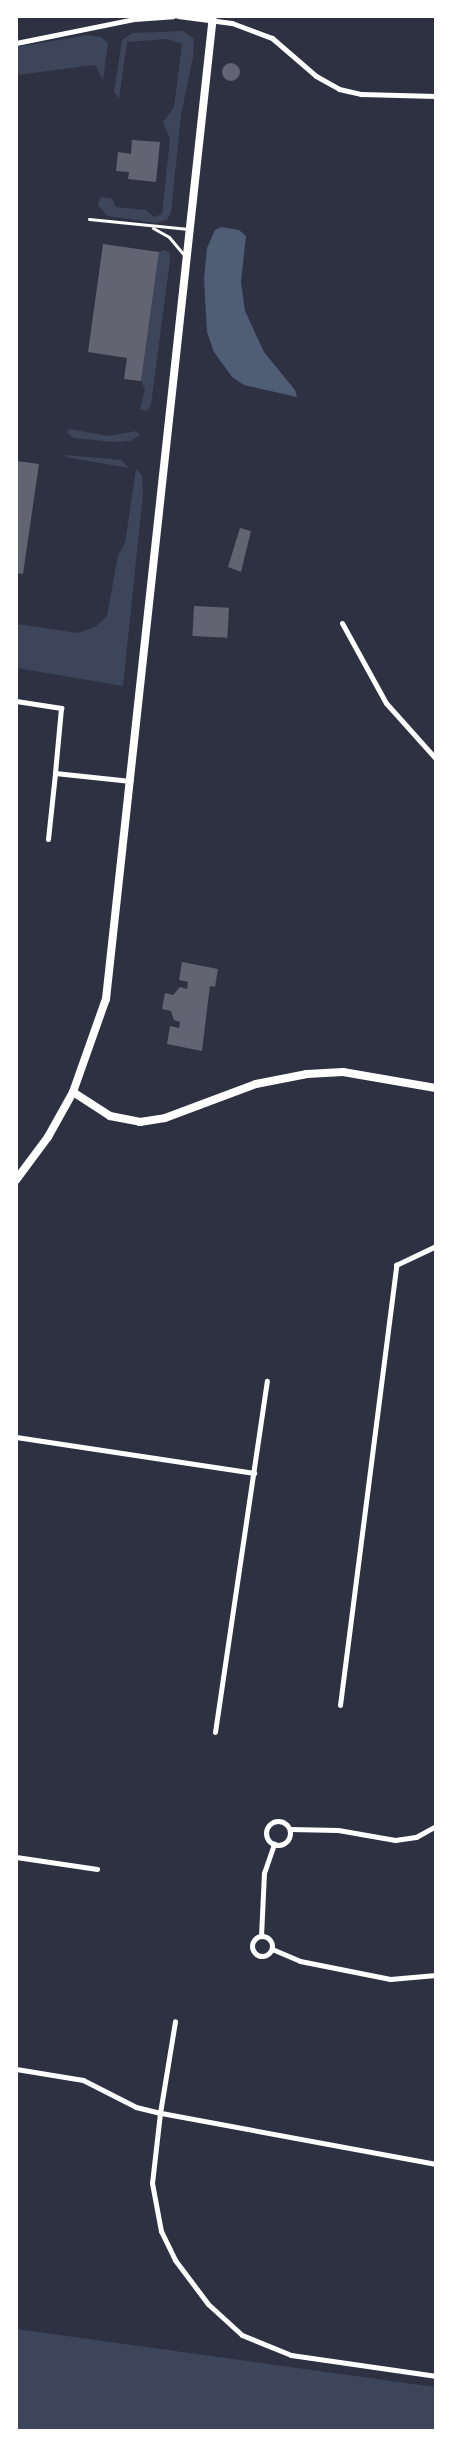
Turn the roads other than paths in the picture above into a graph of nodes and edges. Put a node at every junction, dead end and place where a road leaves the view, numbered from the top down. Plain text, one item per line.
1 (176, 16) edge
2 (212, 18) edge
3 (16, 43) edge
4 (435, 96) edge
5 (89, 219) dead end
6 (152, 227) junction
7 (190, 230) junction
8 (187, 260) junction
9 (342, 623) dead end
10 (16, 701) edge
11 (435, 759) edge
12 (55, 773) junction
13 (131, 781) junction
14 (48, 839) dead end
15 (435, 1088) edge
16 (74, 1092) junction
17 (16, 1180) edge
18 (435, 1246) edge
19 (267, 1381) dead end
20 (16, 1437) edge
21 (254, 1473) junction
22 (340, 1705) dead end
23 (215, 1732) dead end
24 (435, 1826) edge
25 (290, 1829) junction
26 (274, 1844) junction
27 (16, 1857) edge
28 (97, 1869) dead end
29 (261, 1936) junction
30 (272, 1949) junction
31 (435, 1975) edge
32 (174, 2021) dead end
33 (16, 2069) edge
34 (160, 2113) junction
35 (435, 2164) edge
36 (435, 2376) edge

1 - 2 street
1 - 3 street
2 - 4 street
2 - 7 main road
5 - 6 lane
6 - 7 lane
6 - 8 lane
7 - 8 main road
8 - 13 main road
9 - 11 street
10 - 12 street
12 - 13 street
12 - 14 street
13 - 16 main road
15 - 16 main road
16 - 17 main road
18 - 22 street
19 - 21 street
20 - 21 street
21 - 23 street
24 - 25 street
25 - 26 street
25 - 26 street
26 - 29 street
27 - 28 street
29 - 30 street
29 - 30 street
30 - 31 street
32 - 34 street
33 - 34 street
34 - 35 street
34 - 36 street

